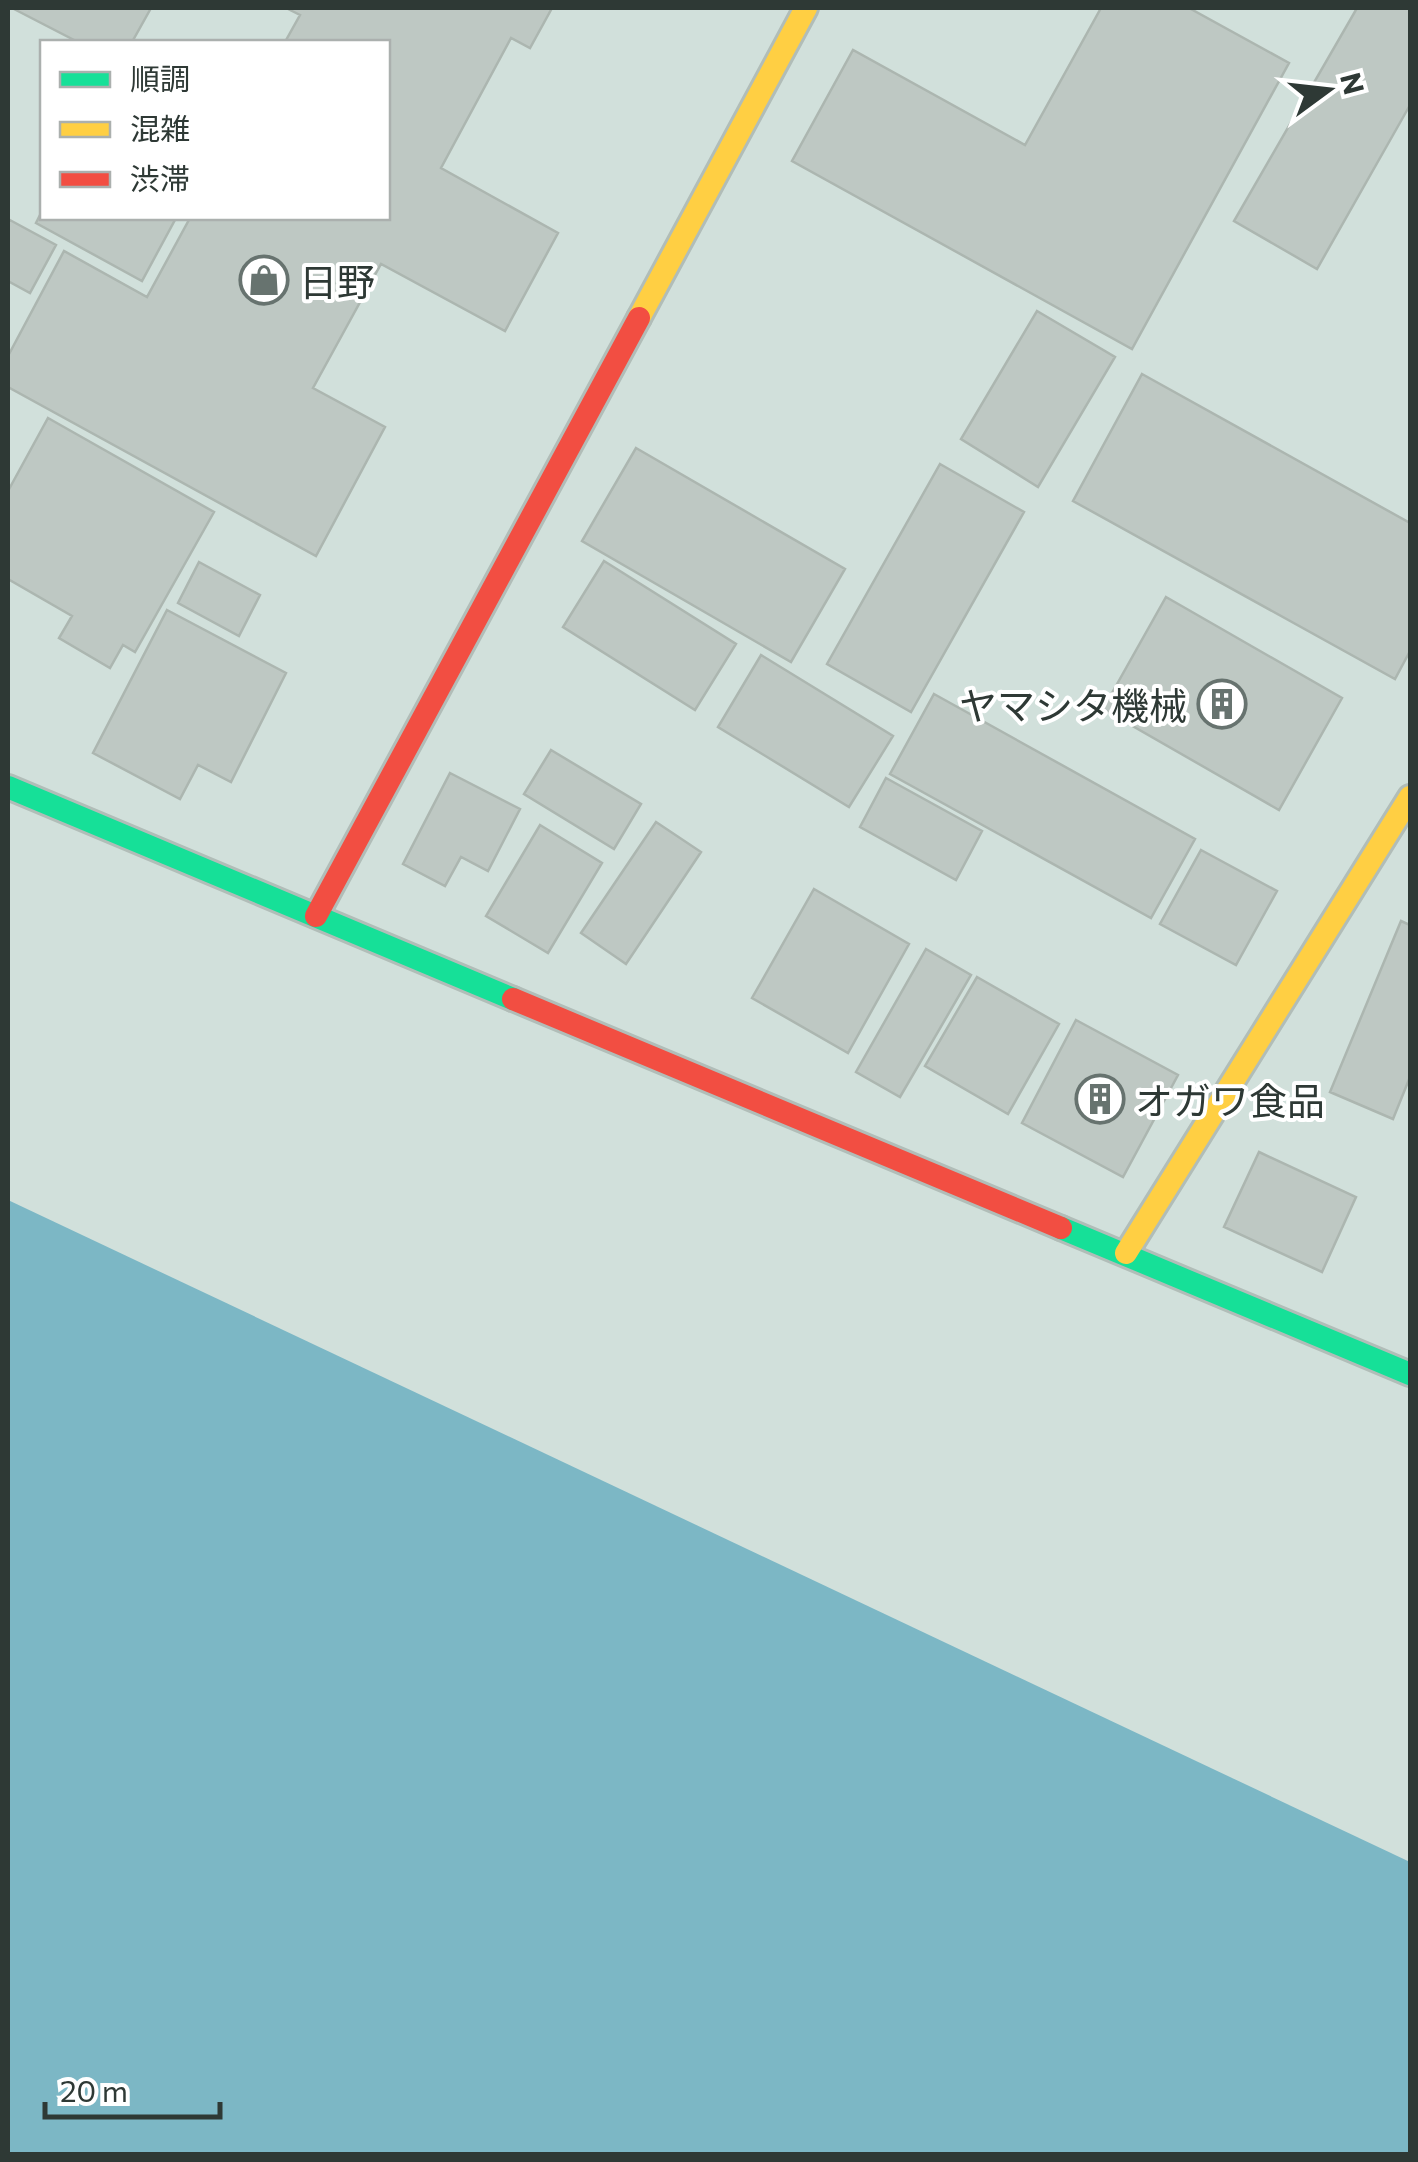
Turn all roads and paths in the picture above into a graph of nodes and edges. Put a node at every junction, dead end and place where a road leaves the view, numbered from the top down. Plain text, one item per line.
1 (806, 8) edge
2 (8, 787) edge
3 (1410, 797) edge
4 (316, 916) junction
5 (1126, 1253) junction
6 (1410, 1374) edge

1 - 4 street
2 - 4 street
3 - 5 street
4 - 5 street
5 - 6 street

